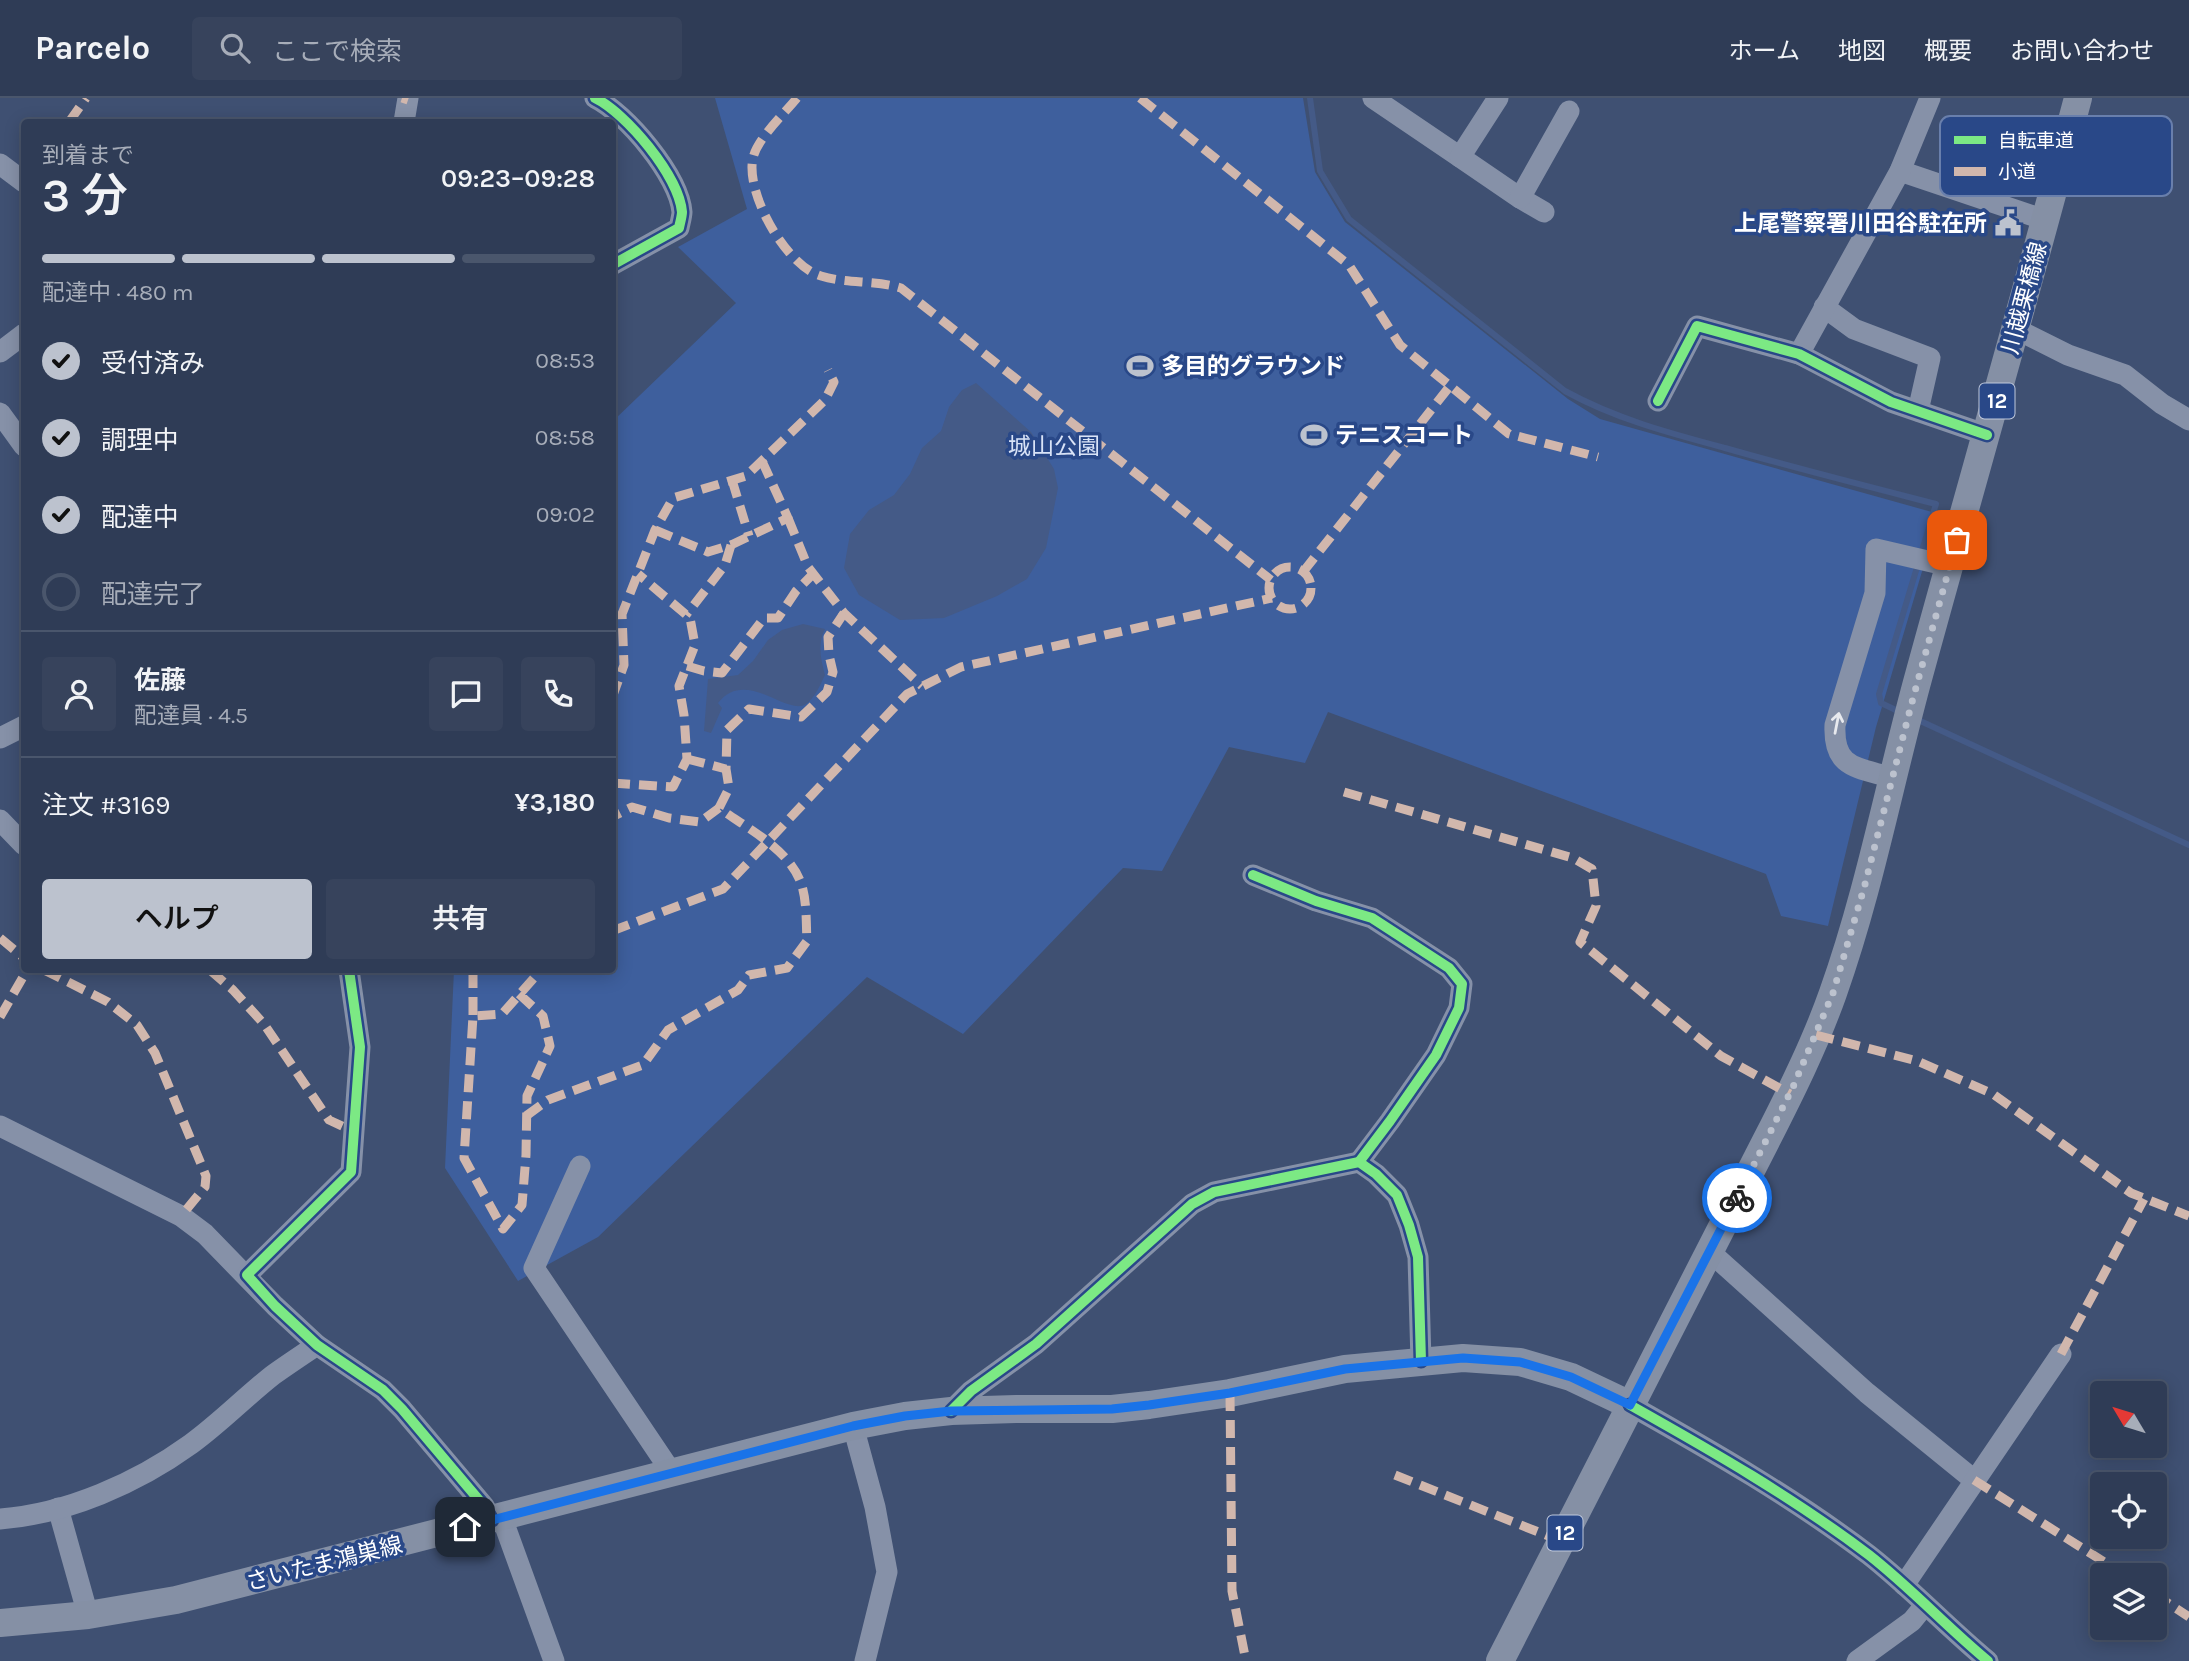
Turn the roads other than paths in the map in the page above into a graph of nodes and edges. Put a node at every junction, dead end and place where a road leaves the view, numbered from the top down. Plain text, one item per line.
1 (408, 98) edge
2 (595, 98) edge
3 (1373, 98) edge
4 (1498, 98) edge
5 (1930, 98) edge
6 (2078, 98) edge
7 (1569, 111) dead end
8 (2073, 116) edge
9 (404, 119) edge
10 (1460, 157) junction
11 (0, 164) edge
12 (1900, 171) junction
13 (21, 180) edge
14 (1940, 185) edge
15 (1974, 196) edge
16 (2051, 196) edge
17 (1520, 198) junction
18 (1544, 212) dead end
19 (2045, 220) junction
20 (616, 263) edge
21 (1824, 307) junction
22 (2016, 330) junction
23 (21, 336) edge
24 (0, 352) edge
25 (1799, 354) junction
26 (1658, 401) dead end
27 (1918, 411) junction
28 (0, 414) edge
29 (2189, 420) edge
30 (1987, 435) junction
31 (21, 442) edge
32 (1949, 566) junction
33 (21, 728) edge
34 (0, 738) edge
35 (1892, 778) junction
36 (11, 823) edge
37 (21, 840) edge
38 (1253, 875) dead end
39 (349, 973) edge
40 (0, 1126) edge
41 (1359, 1162) junction
42 (580, 1166) dead end
43 (1709, 1251) junction
44 (247, 1275) junction
45 (317, 1345) junction
46 (2061, 1354) dead end
47 (1421, 1361) junction
48 (1630, 1405) junction
49 (951, 1411) junction
50 (853, 1426) junction
51 (672, 1473) junction
52 (1974, 1480) junction
53 (58, 1508) junction
54 (0, 1519) edge
55 (497, 1519) junction
56 (1904, 1585) junction
57 (1926, 1605) junction
58 (88, 1615) junction
59 (0, 1623) edge
60 (554, 1661) edge
61 (865, 1661) edge
62 (1500, 1661) edge
63 (1857, 1661) edge
64 (1988, 1661) edge

1 - 9 street
2 - 20 street
3 - 10 street
4 - 10 street
5 - 12 street
6 - 8 main road, 川越栗橋線 / 12
7 - 17 street
10 - 17 street
11 - 13 street
12 - 14 street
12 - 21 street
15 - 19 street
16 - 19 main road, 川越栗橋線 / 12
17 - 18 street
19 - 22 main road, 川越栗橋線 / 12
21 - 25 street
21 - 27 street
22 - 29 street
22 - 30 main road, 川越栗橋線 / 12
23 - 24 street
25 - 26 street
25 - 27 street
27 - 30 street
28 - 31 street
30 - 32 main road, 川越栗橋線 / 12
32 - 35 main road, 川越栗橋線 / 12
35 -> 32 street
33 - 34 street
35 - 43 main road, 川越栗橋線 / 12
36 - 37 street
38 - 41 street
39 - 44 street
40 - 44 street
41 - 47 street
41 - 49 street
42 - 51 street
43 - 48 main road, 川越栗橋線 / 12
43 - 52 street
44 - 45 street
45 - 53 street
45 - 55 street
46 - 52 street
47 - 48 main road, さいたま鴻巣線
47 - 49 main road, さいたま鴻巣線
48 - 56 street
48 - 62 main road, 川越栗橋線 / 12
49 - 50 main road, さいたま鴻巣線
50 - 51 main road, さいたま鴻巣線
50 - 61 street
51 - 55 main road, さいたま鴻巣線
52 - 56 street
53 - 54 street
53 - 58 street
55 - 58 main road, さいたま鴻巣線
55 - 60 street
56 - 57 street
57 - 63 street
57 - 64 street
58 - 59 main road, さいたま鴻巣線

